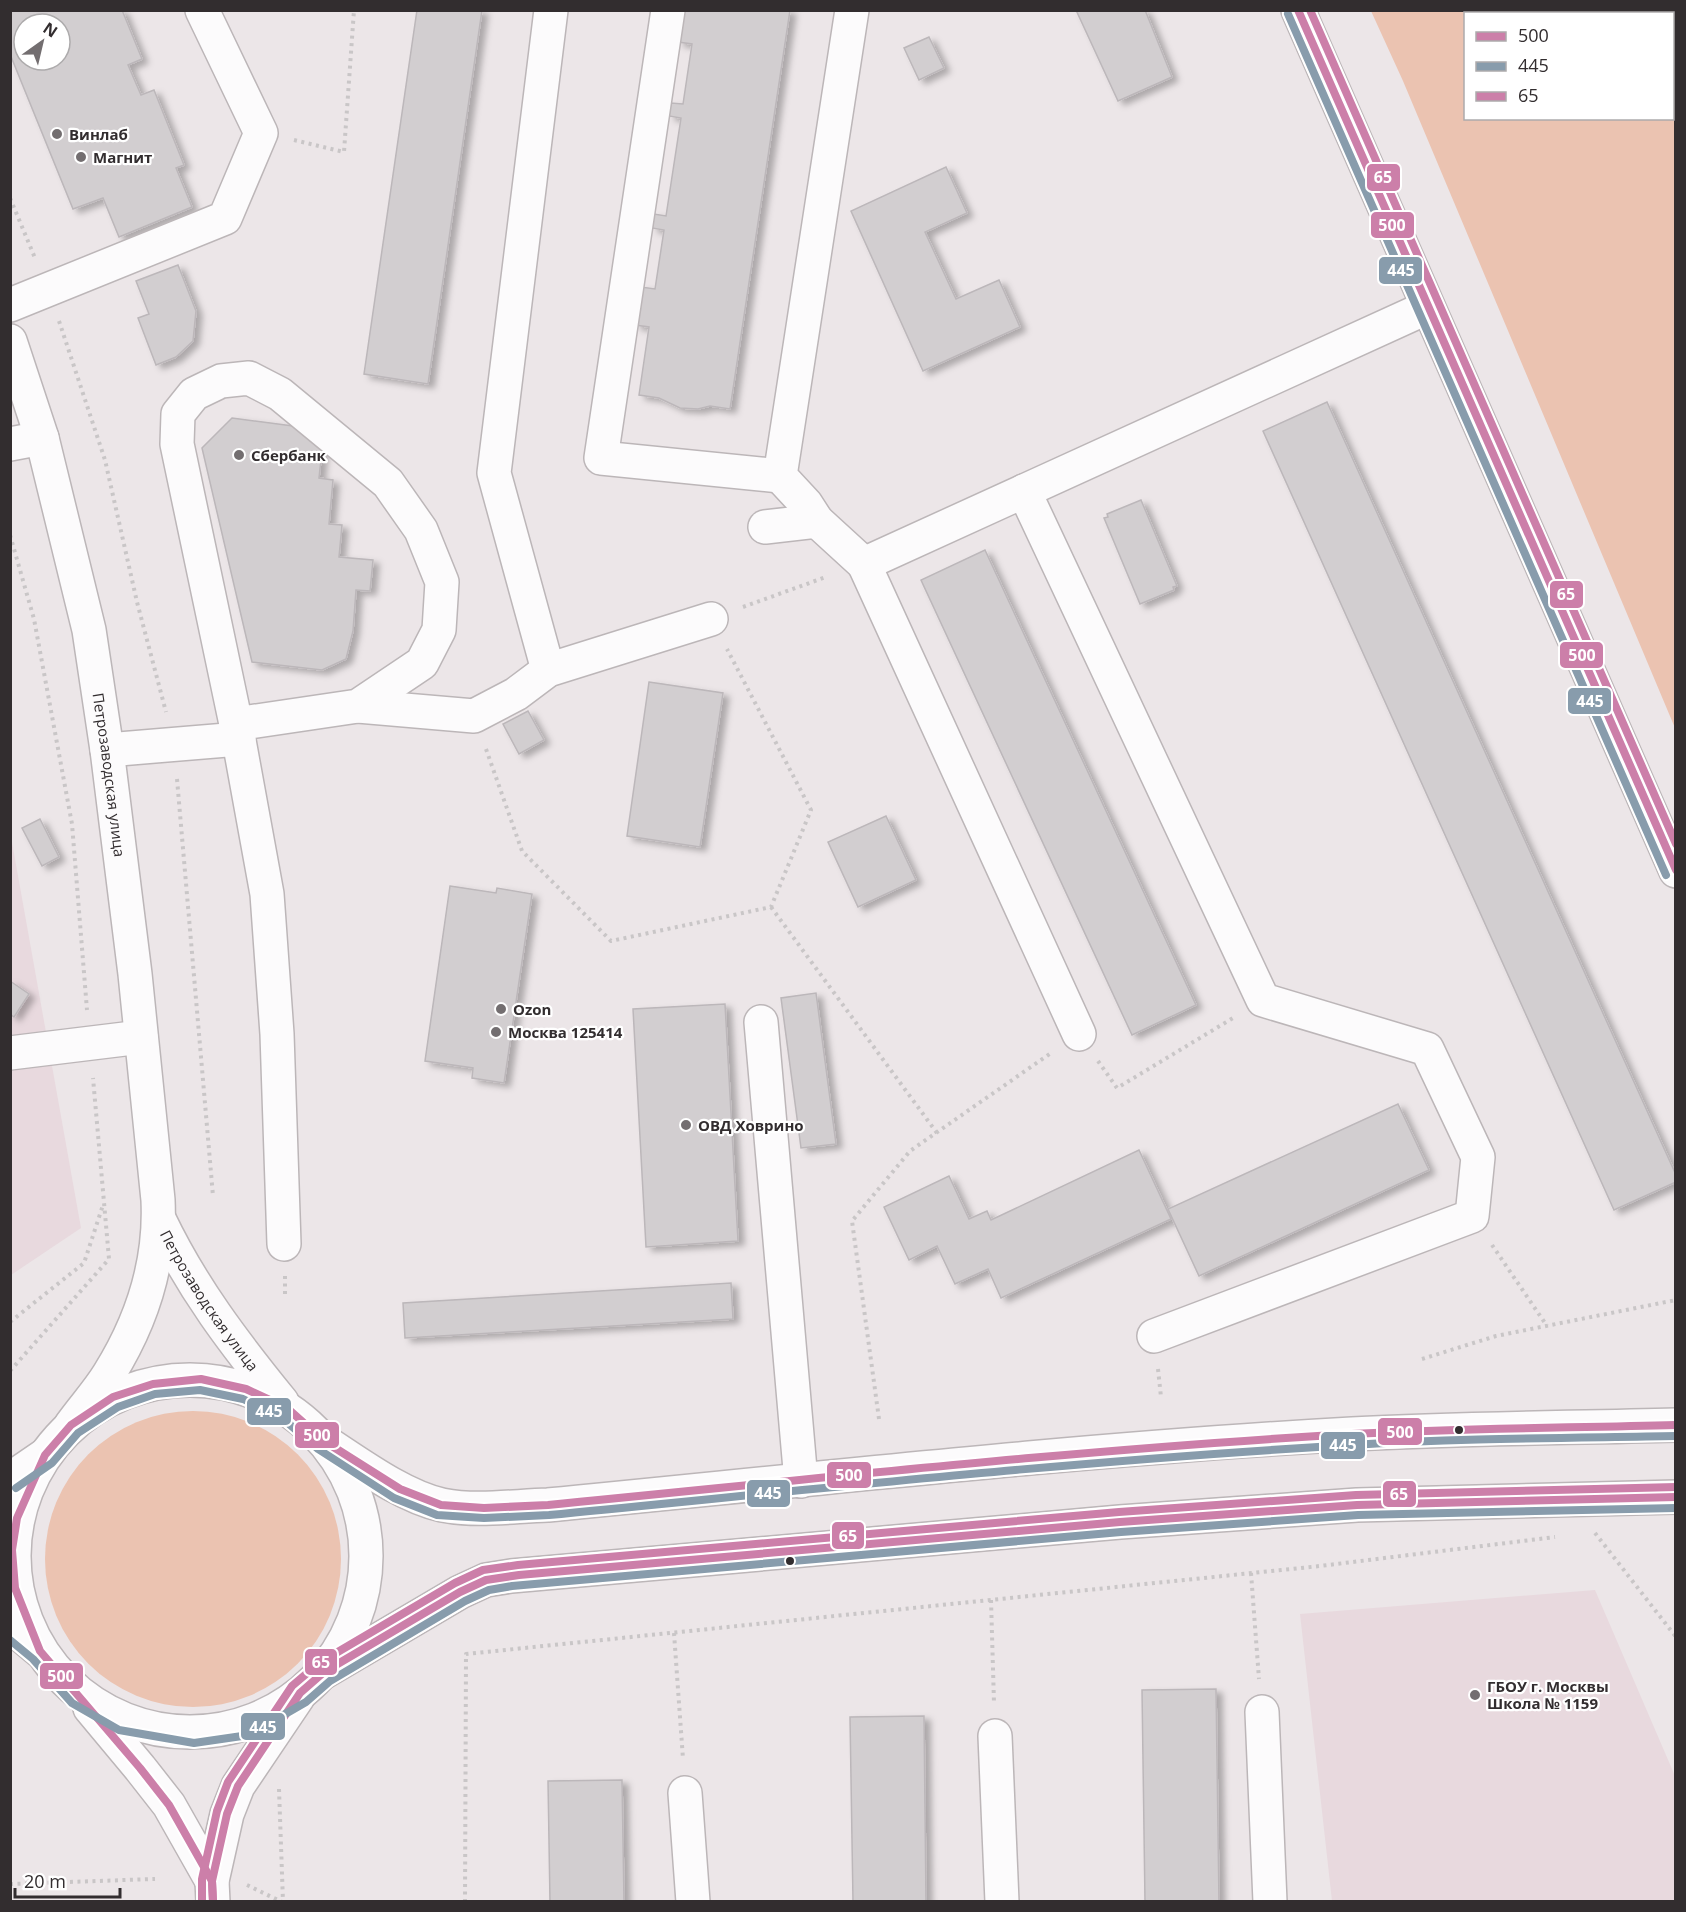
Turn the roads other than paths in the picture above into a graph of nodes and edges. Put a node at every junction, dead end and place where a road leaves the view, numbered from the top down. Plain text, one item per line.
1 (202, 10) edge
2 (551, 10) edge
3 (668, 10) edge
4 (852, 10) edge
5 (1298, 10) edge
6 (10, 305) edge
7 (1428, 307) junction
8 (10, 341) edge
9 (26, 441) edge
10 (780, 476) junction
11 (1024, 491) junction
12 (817, 521) junction
13 (765, 527) dead end
14 (864, 564) junction
15 (711, 619) road end
16 (548, 670) junction
17 (358, 706) junction
18 (237, 731) junction
19 (107, 750) junction
20 (1676, 871) edge
21 (761, 1022) dead end
22 (1079, 1034) road end
23 (141, 1037) junction
24 (10, 1053) edge
25 (159, 1218) junction
26 (284, 1244) dead end
27 (1154, 1336) dead end
28 (287, 1408) junction
29 (71, 1425) junction
30 (1676, 1425) edge
31 (324, 1441) junction
32 (45, 1455) junction
33 (10, 1479) edge
34 (801, 1481) junction
35 (1676, 1497) edge
36 (10, 1626) edge
37 (40, 1651) junction
38 (324, 1672) junction
39 (300, 1693) junction
40 (79, 1695) junction
41 (1262, 1712) road end
42 (995, 1737) road end
43 (685, 1793) road end
44 (213, 1891) edge
45 (693, 1902) edge
46 (1002, 1902) edge
47 (1270, 1902) edge

1 - 6 main road
2 - 16 main road
3 - 10 main road
4 - 10 main road
5 - 7 main road
7 - 11 main road
7 - 20 main road
8 - 9 main road, Петрозаводская улица
9 - 19 main road, Петрозаводская улица
10 - 12 main road
11 - 14 main road
11 - 27 main road
12 - 13 main road
12 - 14 main road
14 - 22 main road
15 - 16 main road
16 - 17 main road
17 - 18 main road
17 - 18 main road
18 - 19 main road
18 - 26 main road
19 - 23 main road, Петрозаводская улица
21 - 34 main road
23 - 24 main road
23 - 25 main road, Петрозаводская улица
25 - 28 main road, Петрозаводская улица
25 - 29 main road, Петрозаводская улица
28 - 29 main road
28 - 31 main road
29 - 32 main road
30 - 34 main road
31 - 34 main road
31 - 38 main road
32 - 33 main road
32 - 37 main road
35 - 38 main road
36 - 37 main road
37 - 40 main road
38 - 39 main road
39 - 40 main road
39 - 44 main road
40 - 44 main road
41 - 47 main road
42 - 46 main road
43 - 45 main road

